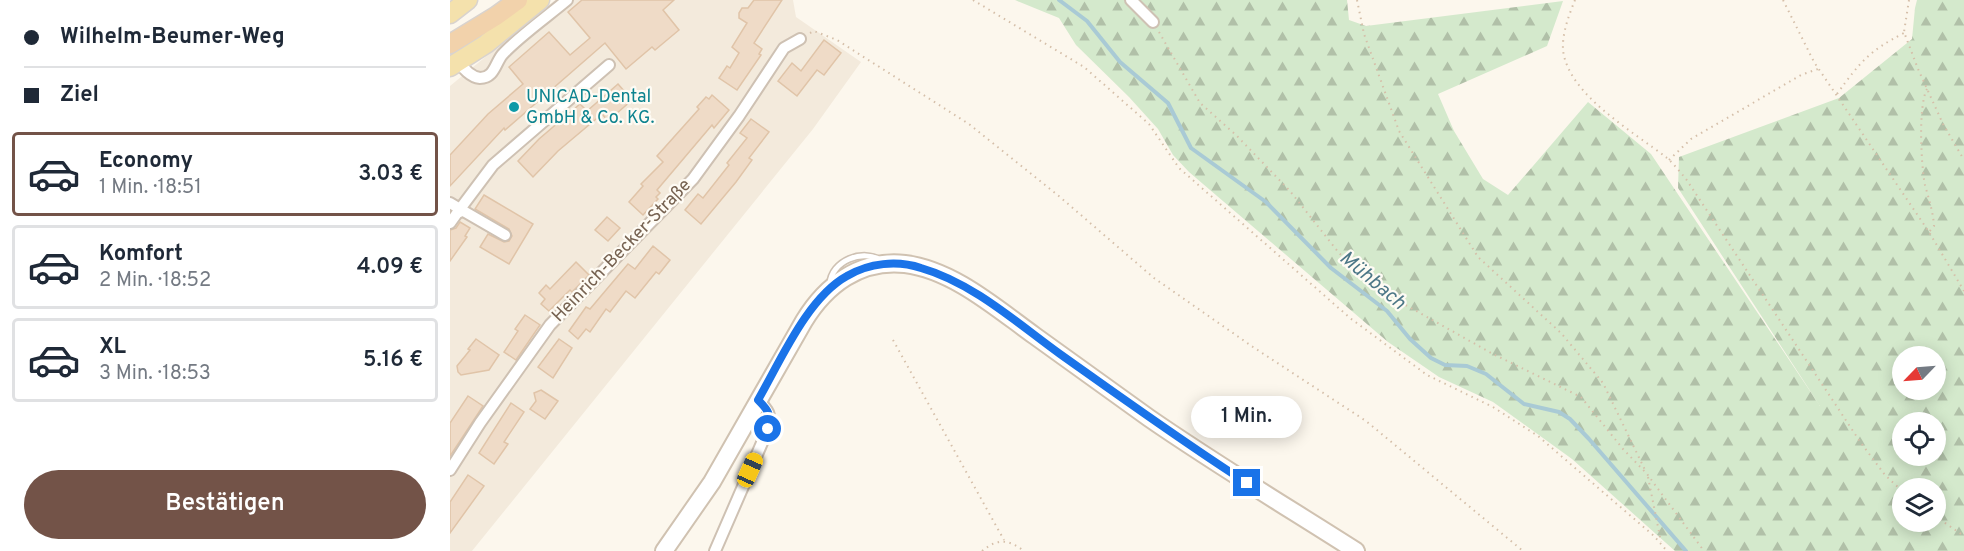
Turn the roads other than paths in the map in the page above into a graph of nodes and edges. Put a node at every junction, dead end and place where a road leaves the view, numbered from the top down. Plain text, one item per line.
1 (468, 0) edge
2 (497, 0) edge
3 (518, 0) edge
4 (540, 0) edge
5 (567, 0) edge
6 (1131, 0) edge
7 (450, 14) edge
8 (1153, 22) road end
9 (800, 39) road end
10 (450, 44) edge
11 (454, 64) edge
12 (609, 65) dead end
13 (457, 208) edge
14 (450, 223) edge
15 (505, 235) dead end
16 (758, 400) junction
17 (450, 470) edge
18 (664, 551) edge
19 (715, 551) edge
20 (1356, 551) edge

1 - 7 main road
2 - 10 highway
3 - 10 highway
4 - 11 main road
5 - 11 street
6 - 8 street
9 - 17 street, Heinrich-Becker-Straße
12 - 13 street
13 - 14 street
13 - 15 street
16 - 18 main road
16 - 19 street
16 - 20 main road

